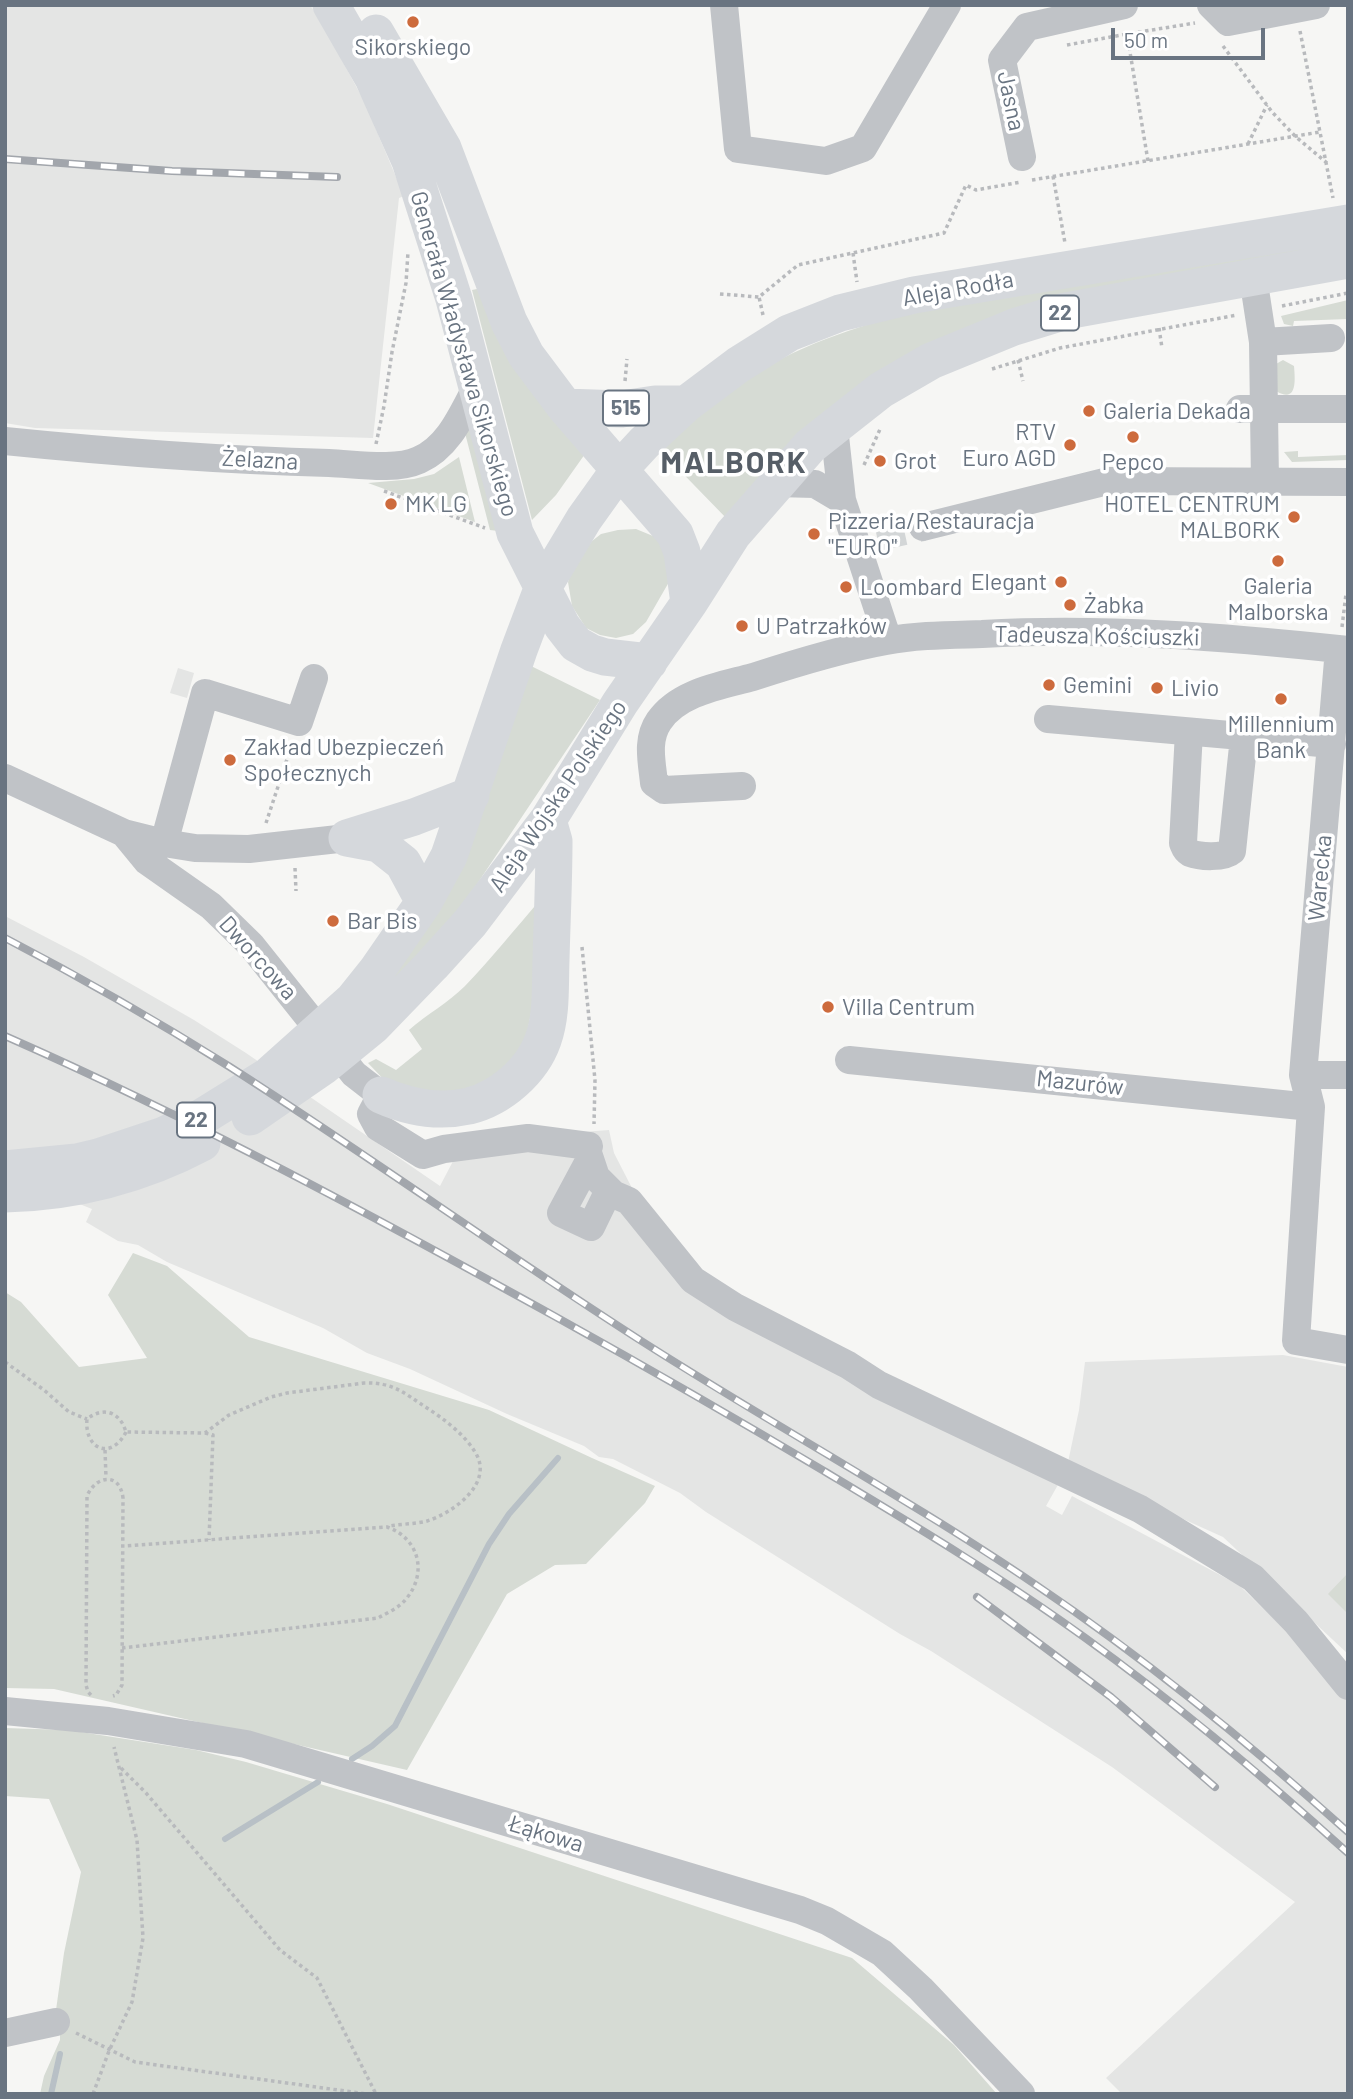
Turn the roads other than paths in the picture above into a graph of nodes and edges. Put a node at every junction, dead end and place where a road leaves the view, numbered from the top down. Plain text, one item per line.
1 (331, 5) edge
2 (359, 5) edge
3 (724, 5) edge
4 (947, 5) edge
5 (1124, 5) edge
6 (1306, 7) edge
7 (1208, 13) edge
8 (1023, 157) dead end
9 (1341, 212) edge
10 (1348, 260) edge
11 (1255, 294) junction
12 (1331, 338) dead end
13 (1262, 342) junction
14 (477, 386) junction
15 (686, 404) junction
16 (565, 407) junction
17 (1252, 409) junction
18 (1348, 409) edge
19 (834, 426) junction
20 (5, 441) edge
21 (619, 470) junction
22 (1265, 482) junction
23 (1348, 482) edge
24 (776, 483) junction
25 (842, 500) junction
26 (923, 527) tunnel mouth
27 (542, 589) junction
28 (689, 603) junction
29 (888, 640) junction
30 (1343, 650) edge
31 (649, 662) junction
32 (314, 678) dead end
33 (1048, 719) dead end
34 (1189, 732) junction
35 (1244, 737) junction
36 (1332, 744) junction
37 (5, 778) edge
38 (742, 786) dead end
39 (471, 795) junction
40 (548, 820) junction
41 (124, 833) junction
42 (347, 838) junction
43 (164, 843) junction
44 (424, 902) junction
45 (363, 1013) junction
46 (849, 1060) dead end
47 (1303, 1075) junction
48 (1348, 1075) edge
49 (381, 1095) junction
50 (1311, 1107) junction
51 (589, 1153) junction
52 (5, 1169) edge
53 (609, 1190) junction
54 (5, 1194) edge
55 (1348, 1350) edge
56 (1348, 1686) edge
57 (5, 1711) edge
58 (56, 2022) road end
59 (5, 2033) edge
60 (1021, 2094) edge

1 - 14 main road, Generała Władysława Sikorskiego
2 - 16 main road, Generała Władysława Sikorskiego / 515
3 - 4 street
5 - 8 street, Jasna
6 - 7 street
9 - 15 main road, Aleja Rodła / 22
10 - 11 main road, Aleja Rodła / 22
11 - 13 street
11 - 19 main road, Aleja Rodła / 22
12 - 13 street
13 - 17 street
14 - 20 street, Żelazna
14 - 27 main road, Generała Władysława Sikorskiego
15 - 16 main road, 515
15 - 21 main road, Aleja Rodła / 22
16 - 21 main road, Generała Władysława Sikorskiego / 515
17 - 18 street
17 - 22 street
19 - 24 main road, Aleja Rodła / 22
19 - 25 street
21 - 27 main road, 22
21 - 28 main road, Generała Władysława Sikorskiego / 515
22 - 23 street
22 - 26 street
24 - 25 street
24 - 28 main road, Aleja Rodła / 22
25 - 29 street
27 - 31 main road, Generała Władysława Sikorskiego
27 - 39 main road, Aleja Wojska Polskiego / 22
28 - 31 main road, 22
29 - 30 street, Tadeusza Kościuszki
29 - 38 street, Tadeusza Kościuszki
30 - 36 street, Warecka
31 - 40 main road, Aleja Wojska Polskiego / 22
32 - 43 street
33 - 34 street
34 - 35 street
34 - 35 street
35 - 36 street
36 - 47 street, Warecka
37 - 41 street, Dworcowa
39 - 42 main road
39 - 44 main road, Aleja Wojska Polskiego / 22
40 - 45 main road, Aleja Wojska Polskiego / 22
40 - 49 main road
41 - 43 street, Dworcowa
41 - 49 street, Dworcowa
42 - 43 street, Dworcowa
42 - 44 main road
44 - 45 main road, Aleja Wojska Polskiego / 22
45 - 52 main road, Aleja Wojska Polskiego / 22
45 - 54 main road, Aleja Wojska Polskiego / 22
46 - 50 street, Mazurów
47 - 48 street
47 - 50 street, Warecka
49 - 51 street
50 - 55 street, Warecka
51 - 53 street
51 - 53 street
53 - 56 street
57 - 60 street, Łąkowa
58 - 59 street

